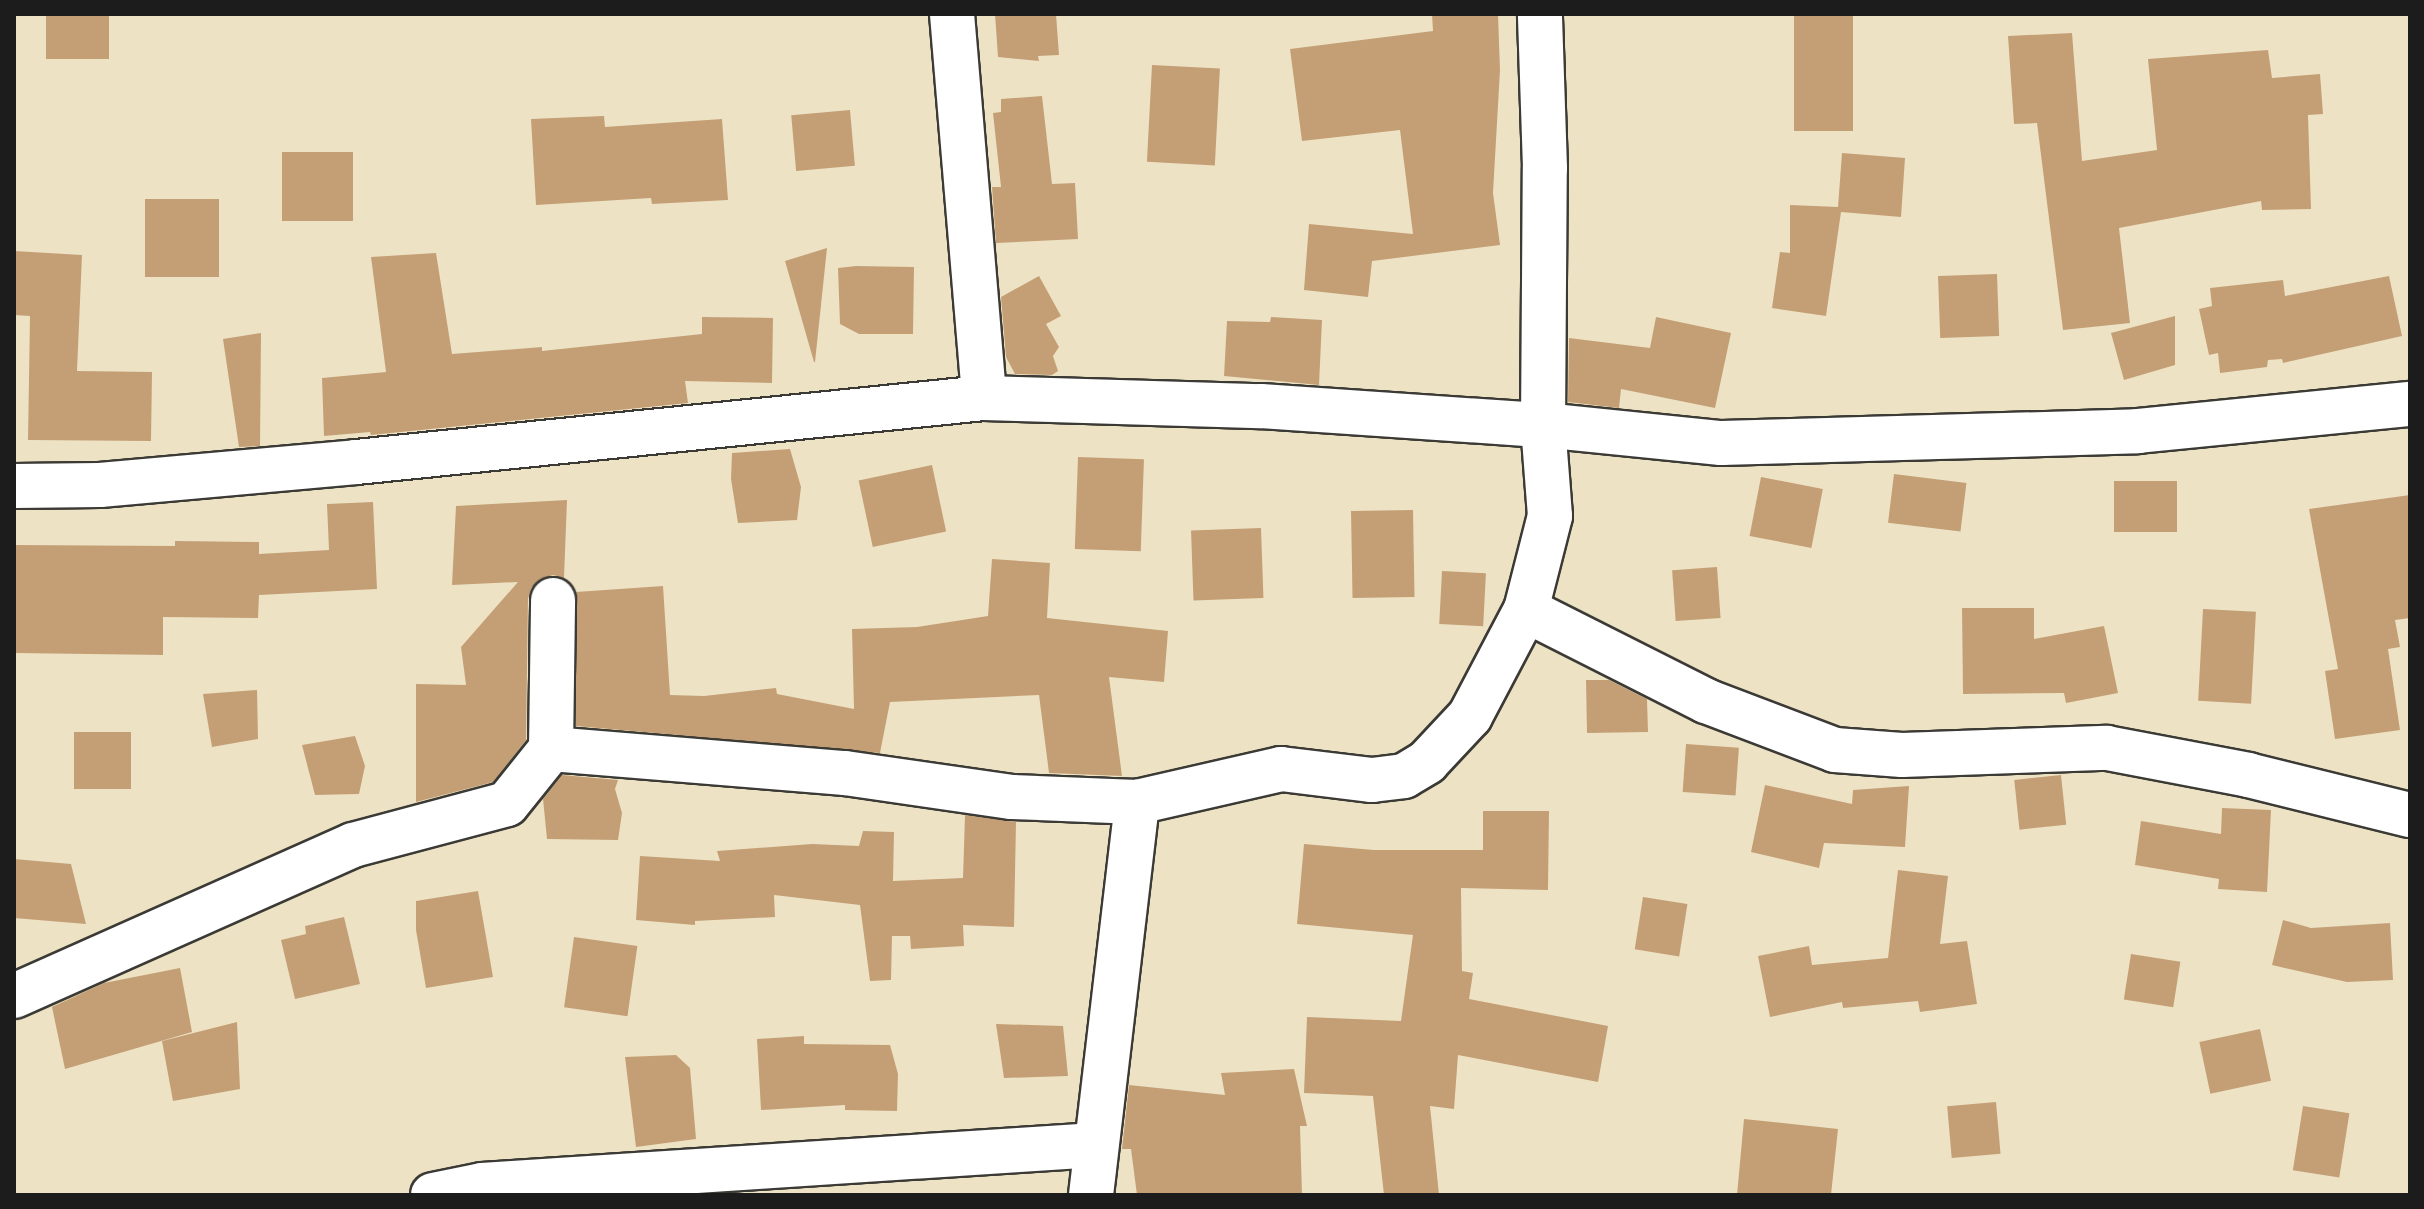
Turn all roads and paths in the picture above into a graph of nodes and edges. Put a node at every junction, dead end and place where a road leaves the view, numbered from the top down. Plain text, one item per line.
1 (952, 14) edge
2 (1540, 14) edge
3 (984, 398) junction
4 (2410, 404) edge
5 (1543, 425) junction
6 (14, 486) edge
7 (553, 600) dead end
8 (1526, 610) junction
9 (551, 749) junction
10 (1137, 802) junction
11 (2410, 815) edge
12 (14, 996) edge
13 (1096, 1145) junction
14 (433, 1195) edge
15 (1091, 1195) edge

1 - 3 street
2 - 5 street
3 - 5 street
3 - 6 street
4 - 5 street
5 - 8 street
7 - 9 street
8 - 10 street
8 - 11 street
9 - 10 street
9 - 12 street
10 - 13 street
13 - 14 street
13 - 15 street

